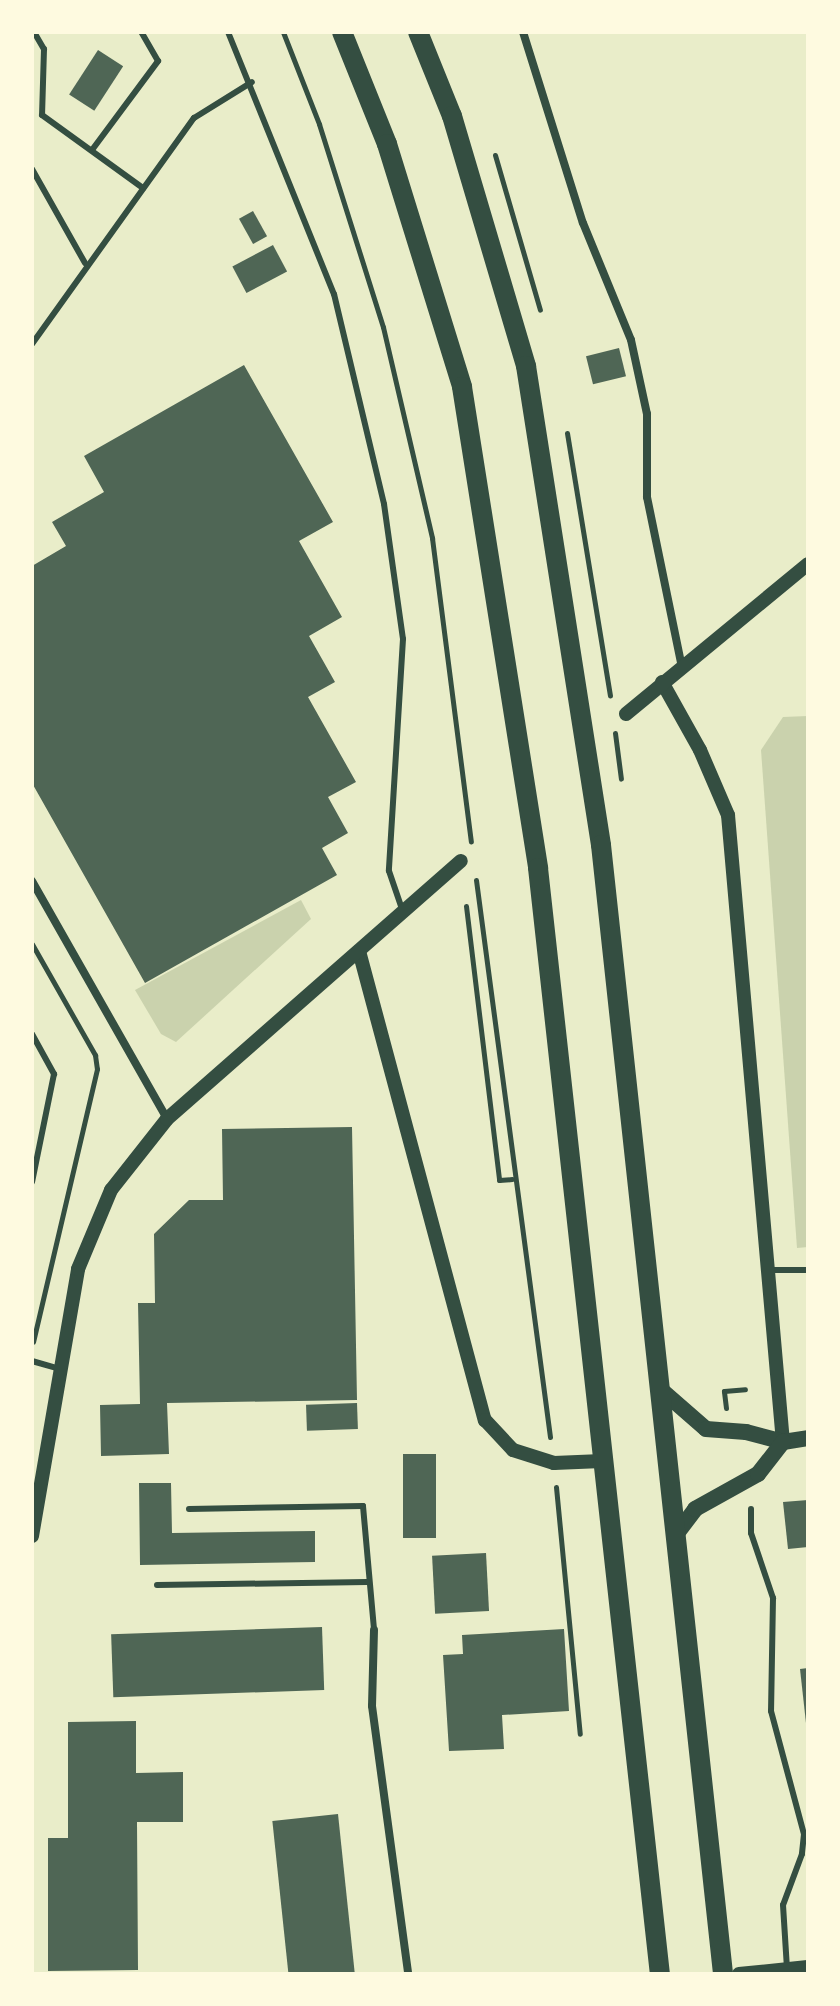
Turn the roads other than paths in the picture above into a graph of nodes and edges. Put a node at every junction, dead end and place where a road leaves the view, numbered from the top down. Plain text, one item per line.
1 (34, 32) edge
2 (141, 32) edge
3 (228, 32) edge
4 (342, 32) edge
5 (418, 32) edge
6 (523, 32) edge
7 (252, 82) junction
8 (92, 150) junction
9 (32, 169) edge
10 (143, 188) junction
11 (85, 263) junction
12 (33, 341) edge
13 (808, 564) edge
14 (682, 668) junction
15 (662, 682) junction
16 (626, 714) dead end
17 (461, 861) dead end
18 (32, 881) edge
19 (403, 912) junction
20 (359, 951) junction
21 (32, 1034) edge
22 (167, 1119) junction
23 (32, 1182) edge
24 (767, 1270) junction
25 (808, 1270) edge
26 (32, 1361) edge
27 (57, 1368) junction
28 (659, 1388) junction
29 (808, 1438) edge
30 (783, 1442) junction
31 (602, 1461) junction
32 (189, 1509) dead end
33 (751, 1509) dead end
34 (32, 1536) edge
35 (675, 1536) junction
36 (367, 1582) junction
37 (157, 1585) dead end
38 (374, 1630) joint
39 (808, 1967) edge
40 (787, 1969) junction
41 (408, 1974) edge
42 (660, 1974) edge
43 (723, 1974) edge
44 (739, 1974) edge

1 - 8 lane
2 - 8 lane
3 - 7 lane
4 - 31 main road
5 - 28 main road
6 - 14 street
7 - 10 lane
7 - 19 lane
8 - 10 lane
9 - 11 lane
10 - 11 lane
11 - 12 lane
13 - 14 street
14 - 15 street
15 - 16 street
15 - 24 street
17 - 19 street
18 - 22 street
19 - 20 street
20 - 22 street
20 - 31 street
21 - 23 lane
22 - 27 street
24 - 25 lane
24 - 30 street
26 - 27 lane
27 - 34 street
28 - 30 main road
28 - 35 main road
29 - 30 main road
30 - 35 main road
31 - 42 main road
32 - 36 lane
33 - 40 lane
35 - 43 main road
36 - 37 lane
36 - 38 lane
38 - 41 street
39 - 40 street
40 - 44 street

